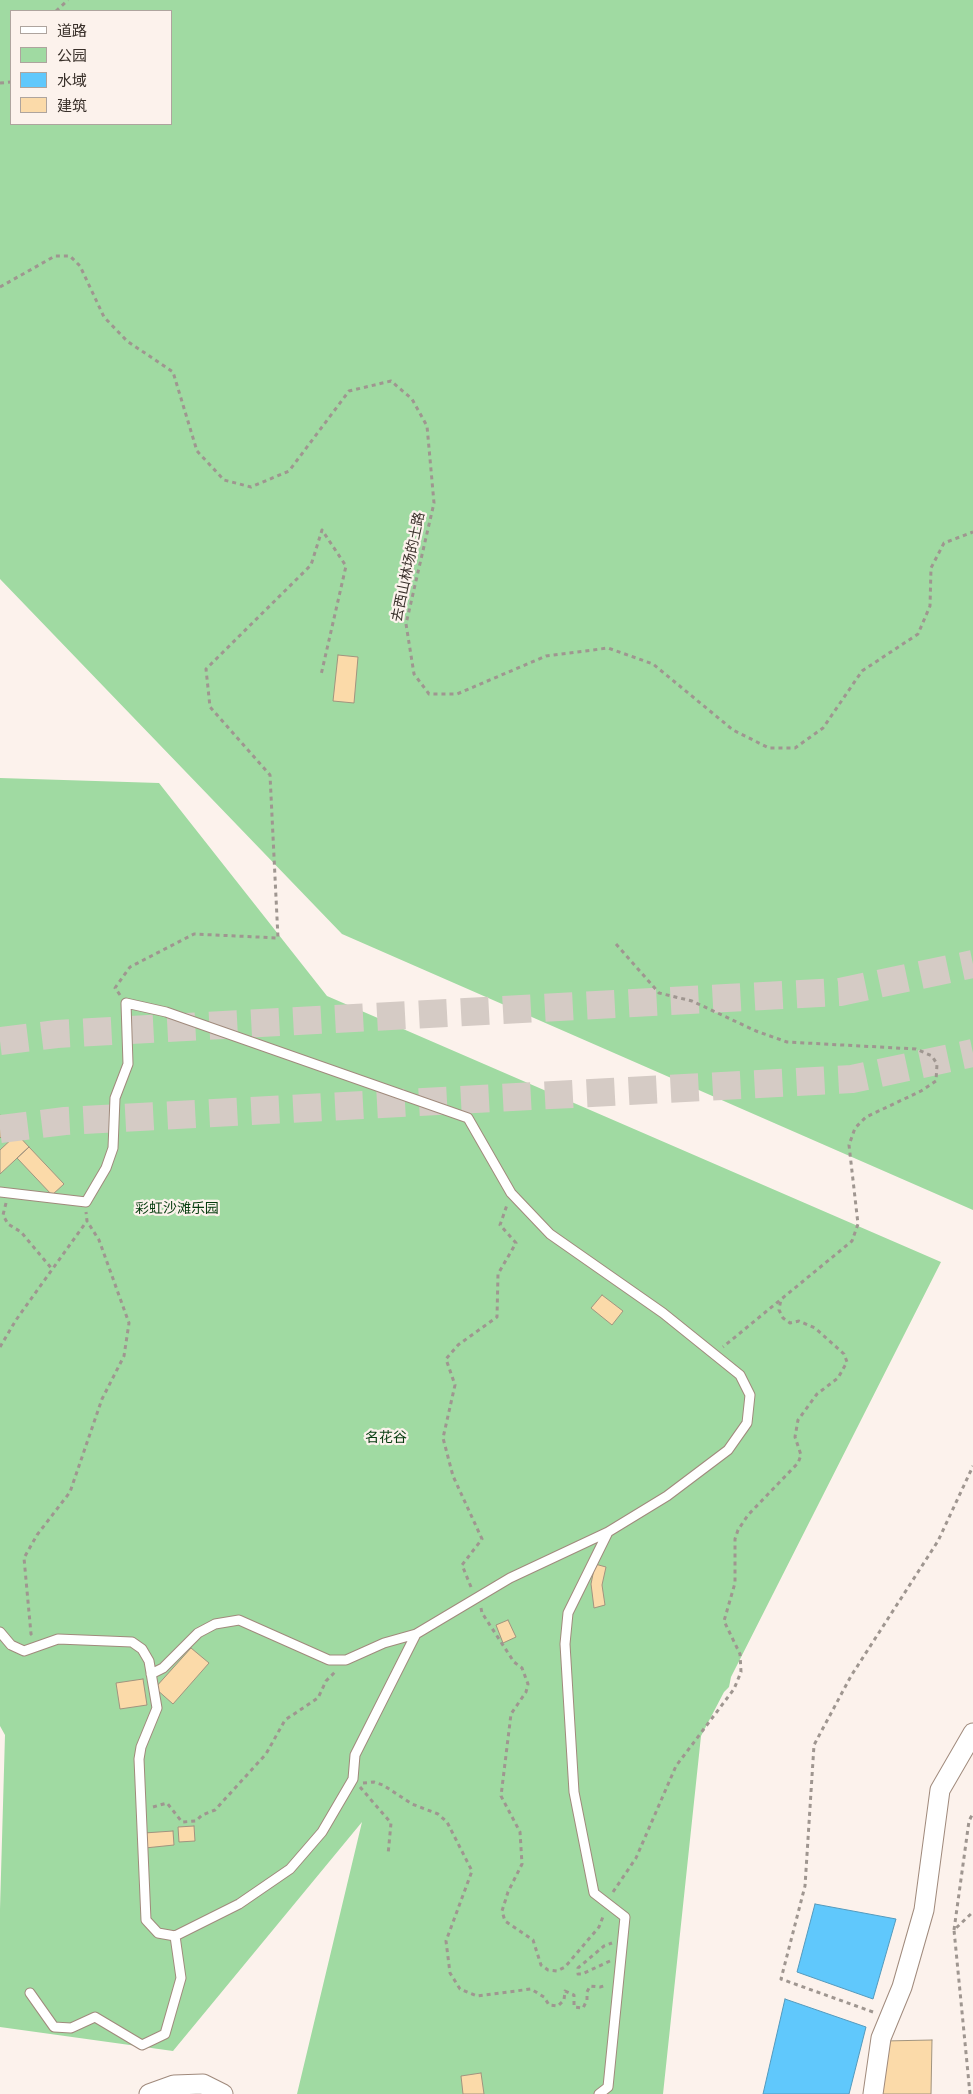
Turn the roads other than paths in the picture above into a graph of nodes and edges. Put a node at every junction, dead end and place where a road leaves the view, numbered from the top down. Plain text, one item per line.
1 (4, 1192) edge
2 (608, 1532) junction
3 (0, 1632) edge
4 (416, 1634) junction
5 (151, 1674) junction
6 (973, 1733) edge
7 (175, 1936) junction
8 (30, 1993) dead end
9 (149, 2094) edge
10 (223, 2094) edge
11 (599, 2094) edge
12 (872, 2094) edge

1 - 2 lane
2 - 4 lane
2 - 11 lane
3 - 5 lane
4 - 5 lane
4 - 7 lane
5 - 7 lane
6 - 12 street
7 - 8 lane
9 - 10 street

